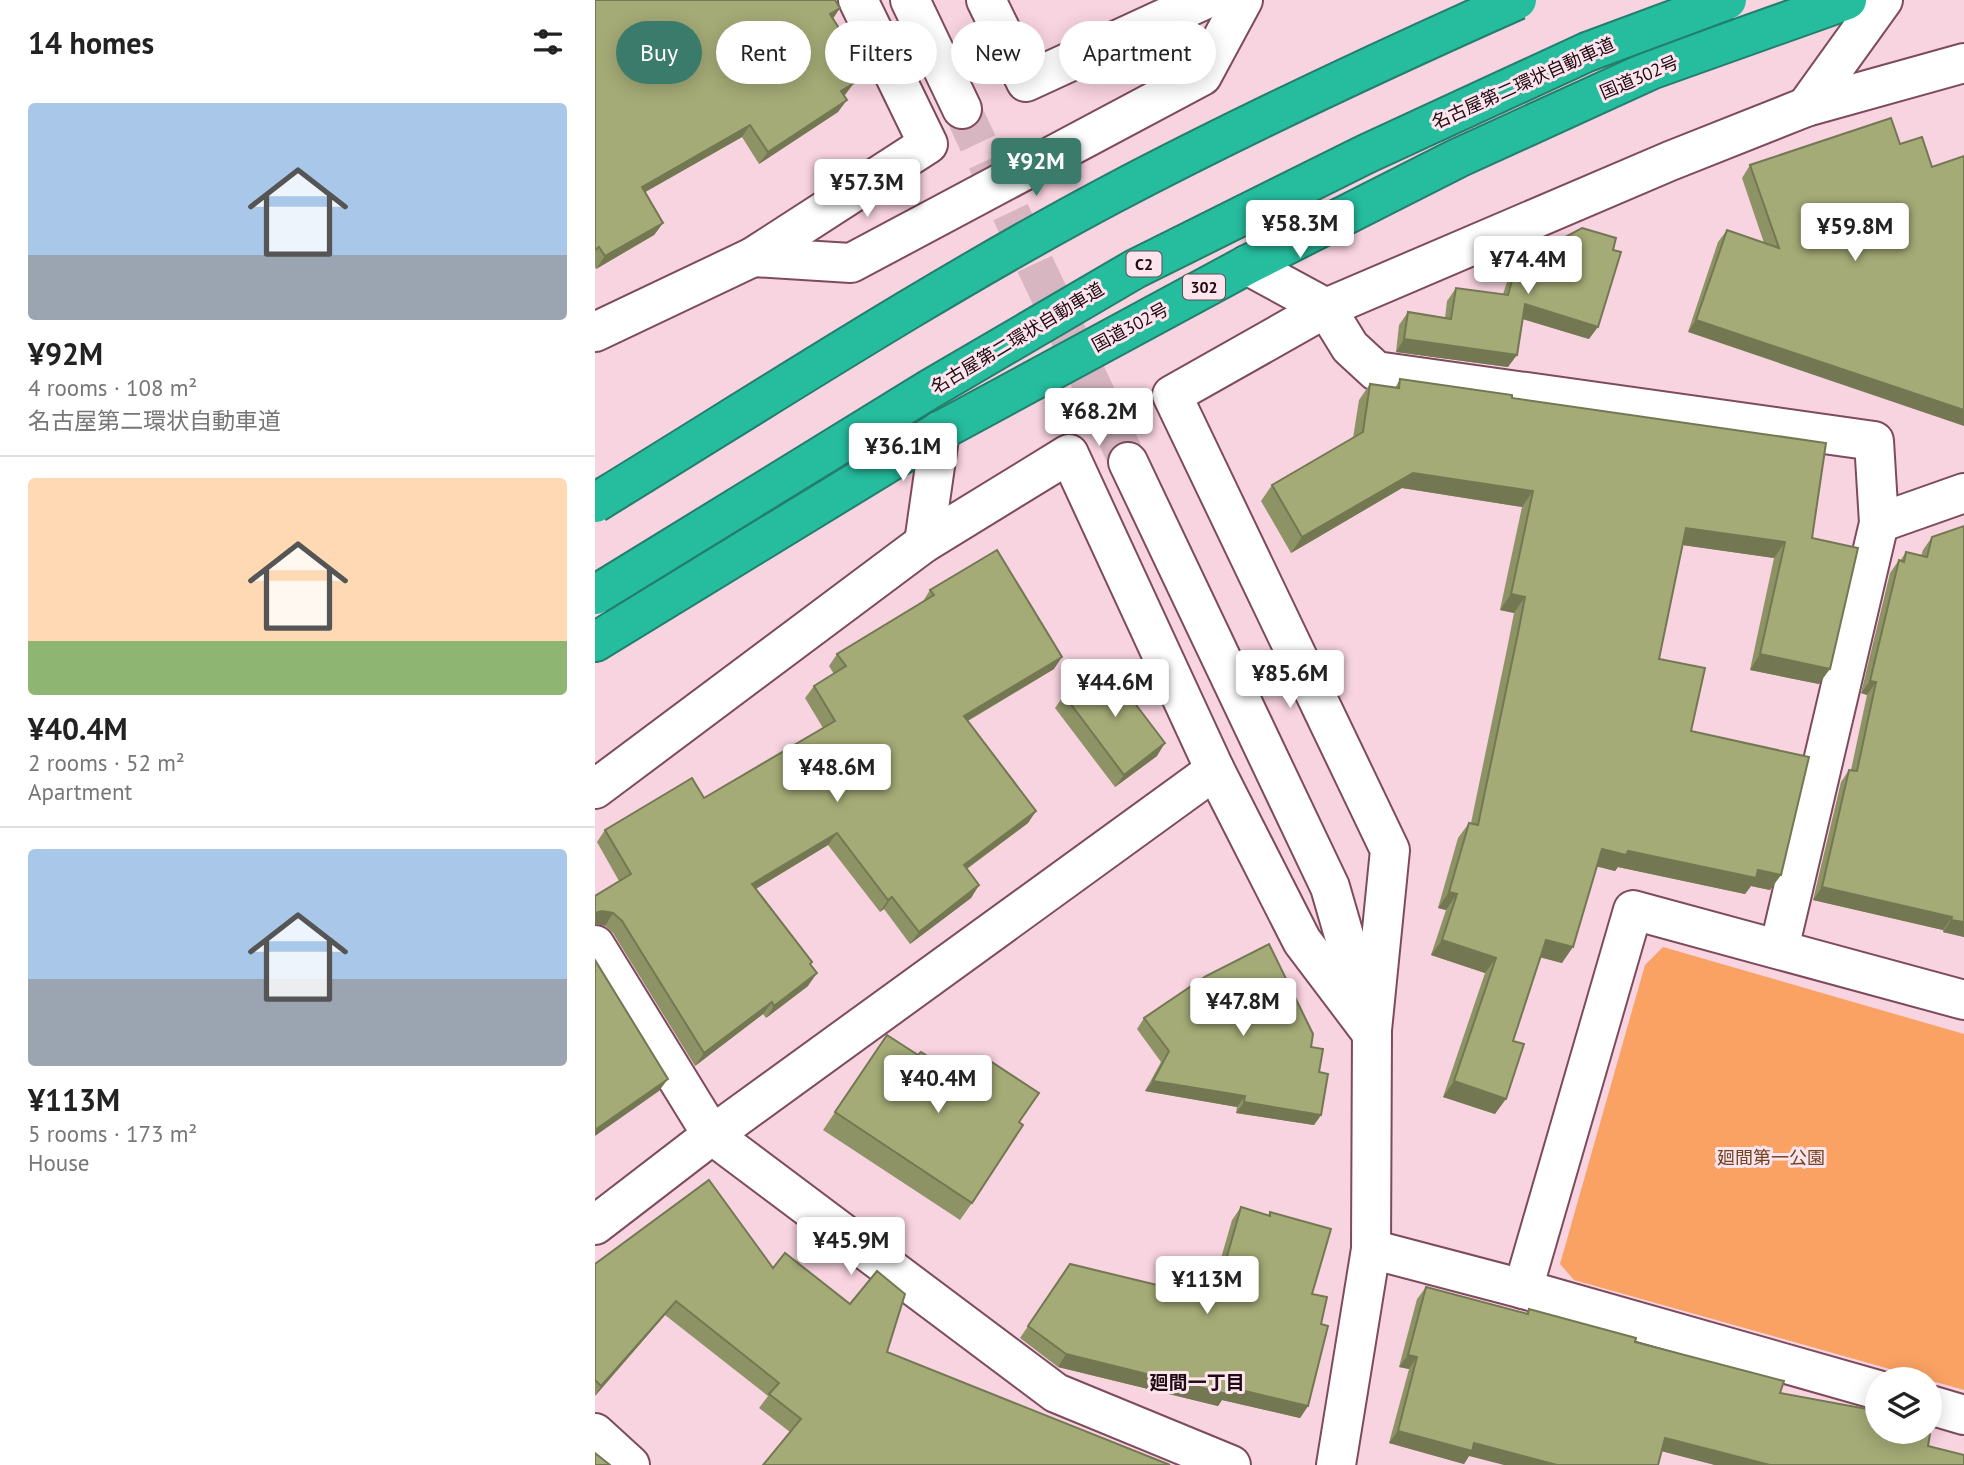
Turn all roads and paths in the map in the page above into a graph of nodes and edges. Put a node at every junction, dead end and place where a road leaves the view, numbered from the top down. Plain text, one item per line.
1 (858, 0) edge
2 (910, 0) edge
3 (986, 0) edge
4 (1204, 0) edge
5 (1243, 0) edge
6 (1517, 0) edge
7 (1727, 0) edge
8 (1883, 0) edge
9 (1839, 1) edge
10 (1961, 75) edge
11 (1807, 107) junction
12 (962, 109) tunnel mouth
13 (753, 257) junction
14 (1247, 265) junction
15 (1325, 308) junction
16 (595, 332) edge
17 (940, 431) junction
18 (1128, 462) tunnel mouth
19 (1964, 493) edge
20 (595, 503) edge
21 (1879, 523) junction
22 (924, 543) junction
23 (595, 596) edge
24 (595, 642) edge
25 (1215, 770) junction
26 (595, 789) edge
27 (595, 945) edge
28 (1779, 948) junction
29 (1964, 1000) edge
30 (1372, 1032) junction
31 (712, 1135) junction
32 (595, 1225) edge
33 (1371, 1248) junction
34 (1523, 1289) junction
35 (1865, 1386) edge
36 (1942, 1409) edge
37 (1964, 1415) edge
38 (595, 1433) edge
39 (630, 1465) edge
40 (1231, 1465) edge
41 (1336, 1465) edge

1 - 13 street
2 - 12 street
3 - 4 street
5 - 13 street
6 - 20 highway, bridge
7 - 23 highway, 名古屋第二環状自動車道 / C2, bridge
8 - 11 street
9 - 14 highway, 国道302号 / 302
10 - 11 street
11 - 15 street
13 - 16 street
14 - 15 street
14 - 17 highway, 国道302号 / 302
15 - 21 street
15 - 30 street
17 - 22 street
17 - 24 highway, 国道302号 / 302
18 - 30 street
19 - 21 street
21 - 28 street
22 - 25 street
22 - 26 street
25 - 30 street
25 - 31 street
27 - 31 street
28 - 29 street
28 - 34 street
30 - 33 street
31 - 32 street
31 - 40 street
33 - 34 street
33 - 41 street
34 - 35 street
36 - 37 street
38 - 39 street

